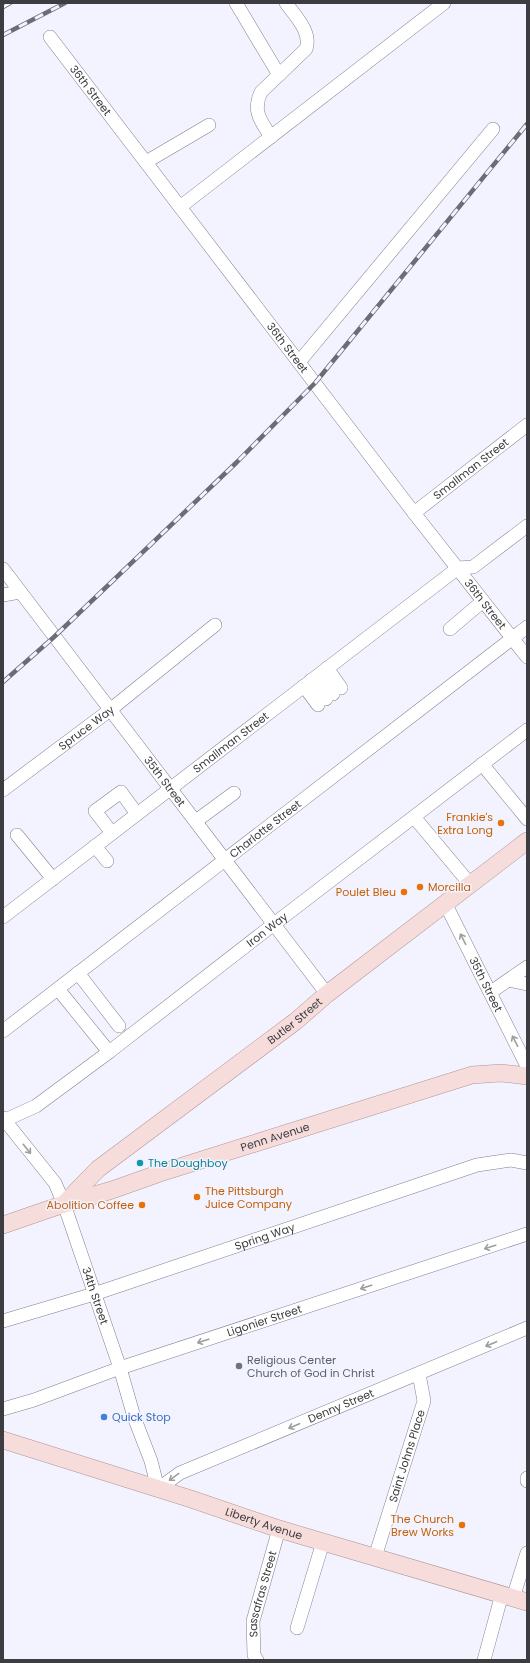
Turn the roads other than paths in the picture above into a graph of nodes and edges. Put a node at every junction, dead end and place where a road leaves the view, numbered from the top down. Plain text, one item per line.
1 (236, 3) edge
2 (286, 3) edge
3 (444, 3) edge
4 (50, 37) dead end
5 (279, 75) junction
6 (209, 125) dead end
7 (493, 130) dead end
8 (271, 137) junction
9 (146, 162) junction
10 (180, 207) junction
11 (299, 362) junction
12 (527, 425) edge
13 (414, 513) junction
14 (527, 526) edge
15 (458, 568) junction
16 (3, 570) edge
17 (20, 592) junction
18 (3, 595) edge
19 (483, 601) junction
20 (215, 625) dead end
21 (527, 627) edge
22 (450, 629) dead end
23 (512, 638) junction
24 (527, 657) edge
25 (315, 677) junction
26 (110, 710) junction
27 (527, 730) edge
28 (482, 764) junction
29 (170, 789) junction
30 (3, 790) edge
31 (234, 793) dead end
32 (137, 814) junction
33 (414, 817) junction
34 (527, 819) edge
35 (196, 821) junction
36 (112, 833) junction
37 (17, 835) dead end
38 (527, 841) edge
39 (95, 846) junction
40 (225, 860) junction
41 (107, 861) dead end
42 (53, 879) junction
43 (470, 884) junction
44 (445, 903) junction
45 (3, 916) edge
46 (274, 924) junction
47 (527, 967) edge
48 (78, 973) junction
49 (508, 980) junction
50 (527, 984) edge
51 (58, 989) junction
52 (491, 992) junction
53 (327, 994) junction
54 (119, 1026) dead end
55 (3, 1031) edge
56 (109, 1052) junction
57 (527, 1066) edge
58 (527, 1076) edge
59 (3, 1120) edge
60 (527, 1163) edge
61 (64, 1204) junction
62 (3, 1225) edge
63 (527, 1234) edge
64 (94, 1294) junction
65 (3, 1321) edge
66 (523, 1333) edge
67 (120, 1368) junction
68 (419, 1374) junction
69 (3, 1409) edge
70 (3, 1440) edge
71 (527, 1478) edge
72 (527, 1481) edge
73 (158, 1489) junction
74 (279, 1529) junction
75 (323, 1542) junction
76 (527, 1553) edge
77 (375, 1557) junction
78 (514, 1598) edge
79 (296, 1628) dead end
80 (256, 1660) edge
81 (484, 1660) edge

1 - 5 street
2 - 5 street
3 - 8 street
4 - 9 street, 36th Street
5 - 8 street
6 - 9 street
7 - 11 street
8 - 10 street
9 - 10 street, 36th Street
10 - 11 street, 36th Street
11 - 13 street, 36th Street
12 - 13 street, Smallman Street
13 - 15 street, 36th Street
14 - 15 street
15 - 19 street, 36th Street
15 - 25 street, Smallman Street
16 - 17 street, 35th Street
17 - 18 street
17 - 26 street, 35th Street
19 - 22 street
19 - 23 street, 36th Street
20 - 26 street, Spruce Way
21 - 23 street, Charlotte Street
23 - 24 street, 36th Street
23 - 40 street, Charlotte Street
25 - 25 street
25 - 29 street, Smallman Street
26 - 29 street, 35th Street
26 - 30 street, Spruce Way
27 - 28 street, Iron Way
28 - 33 street, Iron Way
28 - 34 street
29 - 32 street, Smallman Street
29 - 35 street, 35th Street
31 - 35 street
32 - 36 street, Smallman Street
32 - 36 street
33 - 43 street
33 - 46 street, Iron Way
35 - 40 street, 35th Street
36 - 39 street, Smallman Street
37 - 42 street
38 - 43 main road, Butler Street
39 - 41 street
39 - 42 street, Smallman Street
40 - 46 street, 35th Street
40 - 48 street, Charlotte Street
42 - 45 street, Smallman Street
43 - 44 main road, Butler Street
52 -> 44 street, 35th Street
44 - 53 main road, Butler Street
46 - 53 street, 35th Street
46 - 56 street, Iron Way
47 - 49 street
48 - 51 street, Charlotte Street
48 - 54 street
49 - 50 street
49 - 52 street
51 - 55 street, Charlotte Street
51 - 56 street
57 -> 52 street, 35th Street
53 - 61 main road, Butler Street
56 - 59 street, Iron Way
58 - 61 main road, Penn Avenue
59 -> 61 street, 34th Street
60 - 64 street, Spring Way
61 - 62 main road, Penn Avenue
61 - 64 street, 34th Street
63 -> 67 street, Ligonier Street
64 - 65 street, Spring Way
64 - 67 street, 34th Street
66 -> 68 street, Denny Street
67 - 69 street, Ligonier Street
67 - 73 street, 34th Street
68 -> 73 street, Denny Street
68 - 77 street, Saint Johns Place
70 - 73 main road, Liberty Avenue
71 - 72 street
73 - 74 main road, Liberty Avenue
74 - 75 main road, Liberty Avenue
74 - 80 street, Sassafras Street
75 - 77 main road, Liberty Avenue
75 - 79 street
76 - 78 street
77 - 78 main road, Liberty Avenue
78 - 81 street

